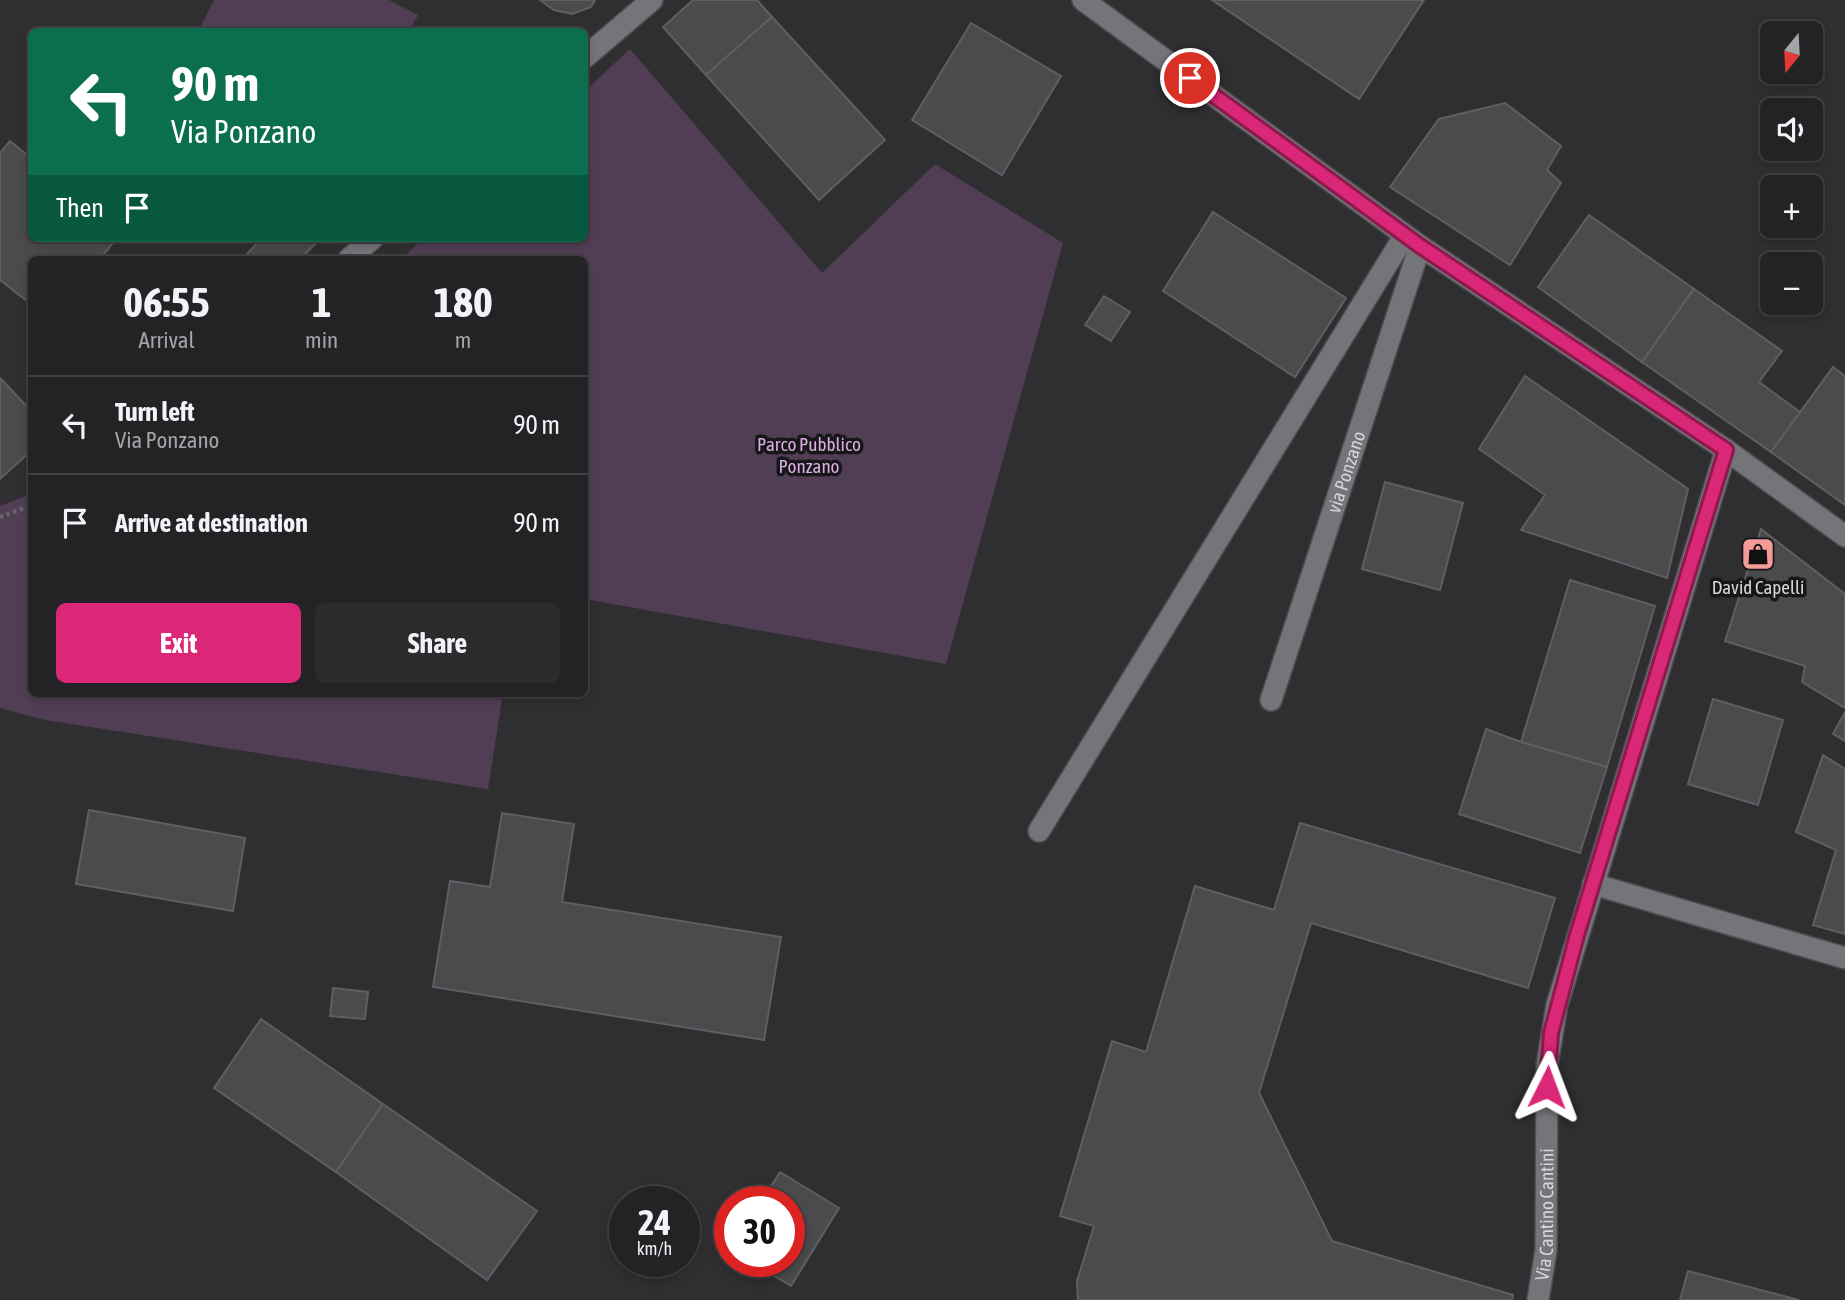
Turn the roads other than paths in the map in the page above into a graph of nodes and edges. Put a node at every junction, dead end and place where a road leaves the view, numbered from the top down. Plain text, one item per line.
1 (652, 0) edge
2 (1083, 0) edge
3 (588, 55) edge
4 (1413, 240) junction
5 (368, 242) edge
6 (352, 256) edge
7 (1726, 450) junction
8 (1845, 536) edge
9 (1271, 700) dead end
10 (1039, 831) dead end
11 (1593, 884) junction
12 (1845, 958) edge
13 (1538, 1300) edge

1 - 3 street
2 - 4 street
4 - 7 street
4 - 9 street, via Ponzano
4 - 10 street
5 - 6 street
7 - 8 street
7 - 11 street, Via Cantino Cantini
11 - 12 street
11 - 13 street, Via Cantino Cantini

